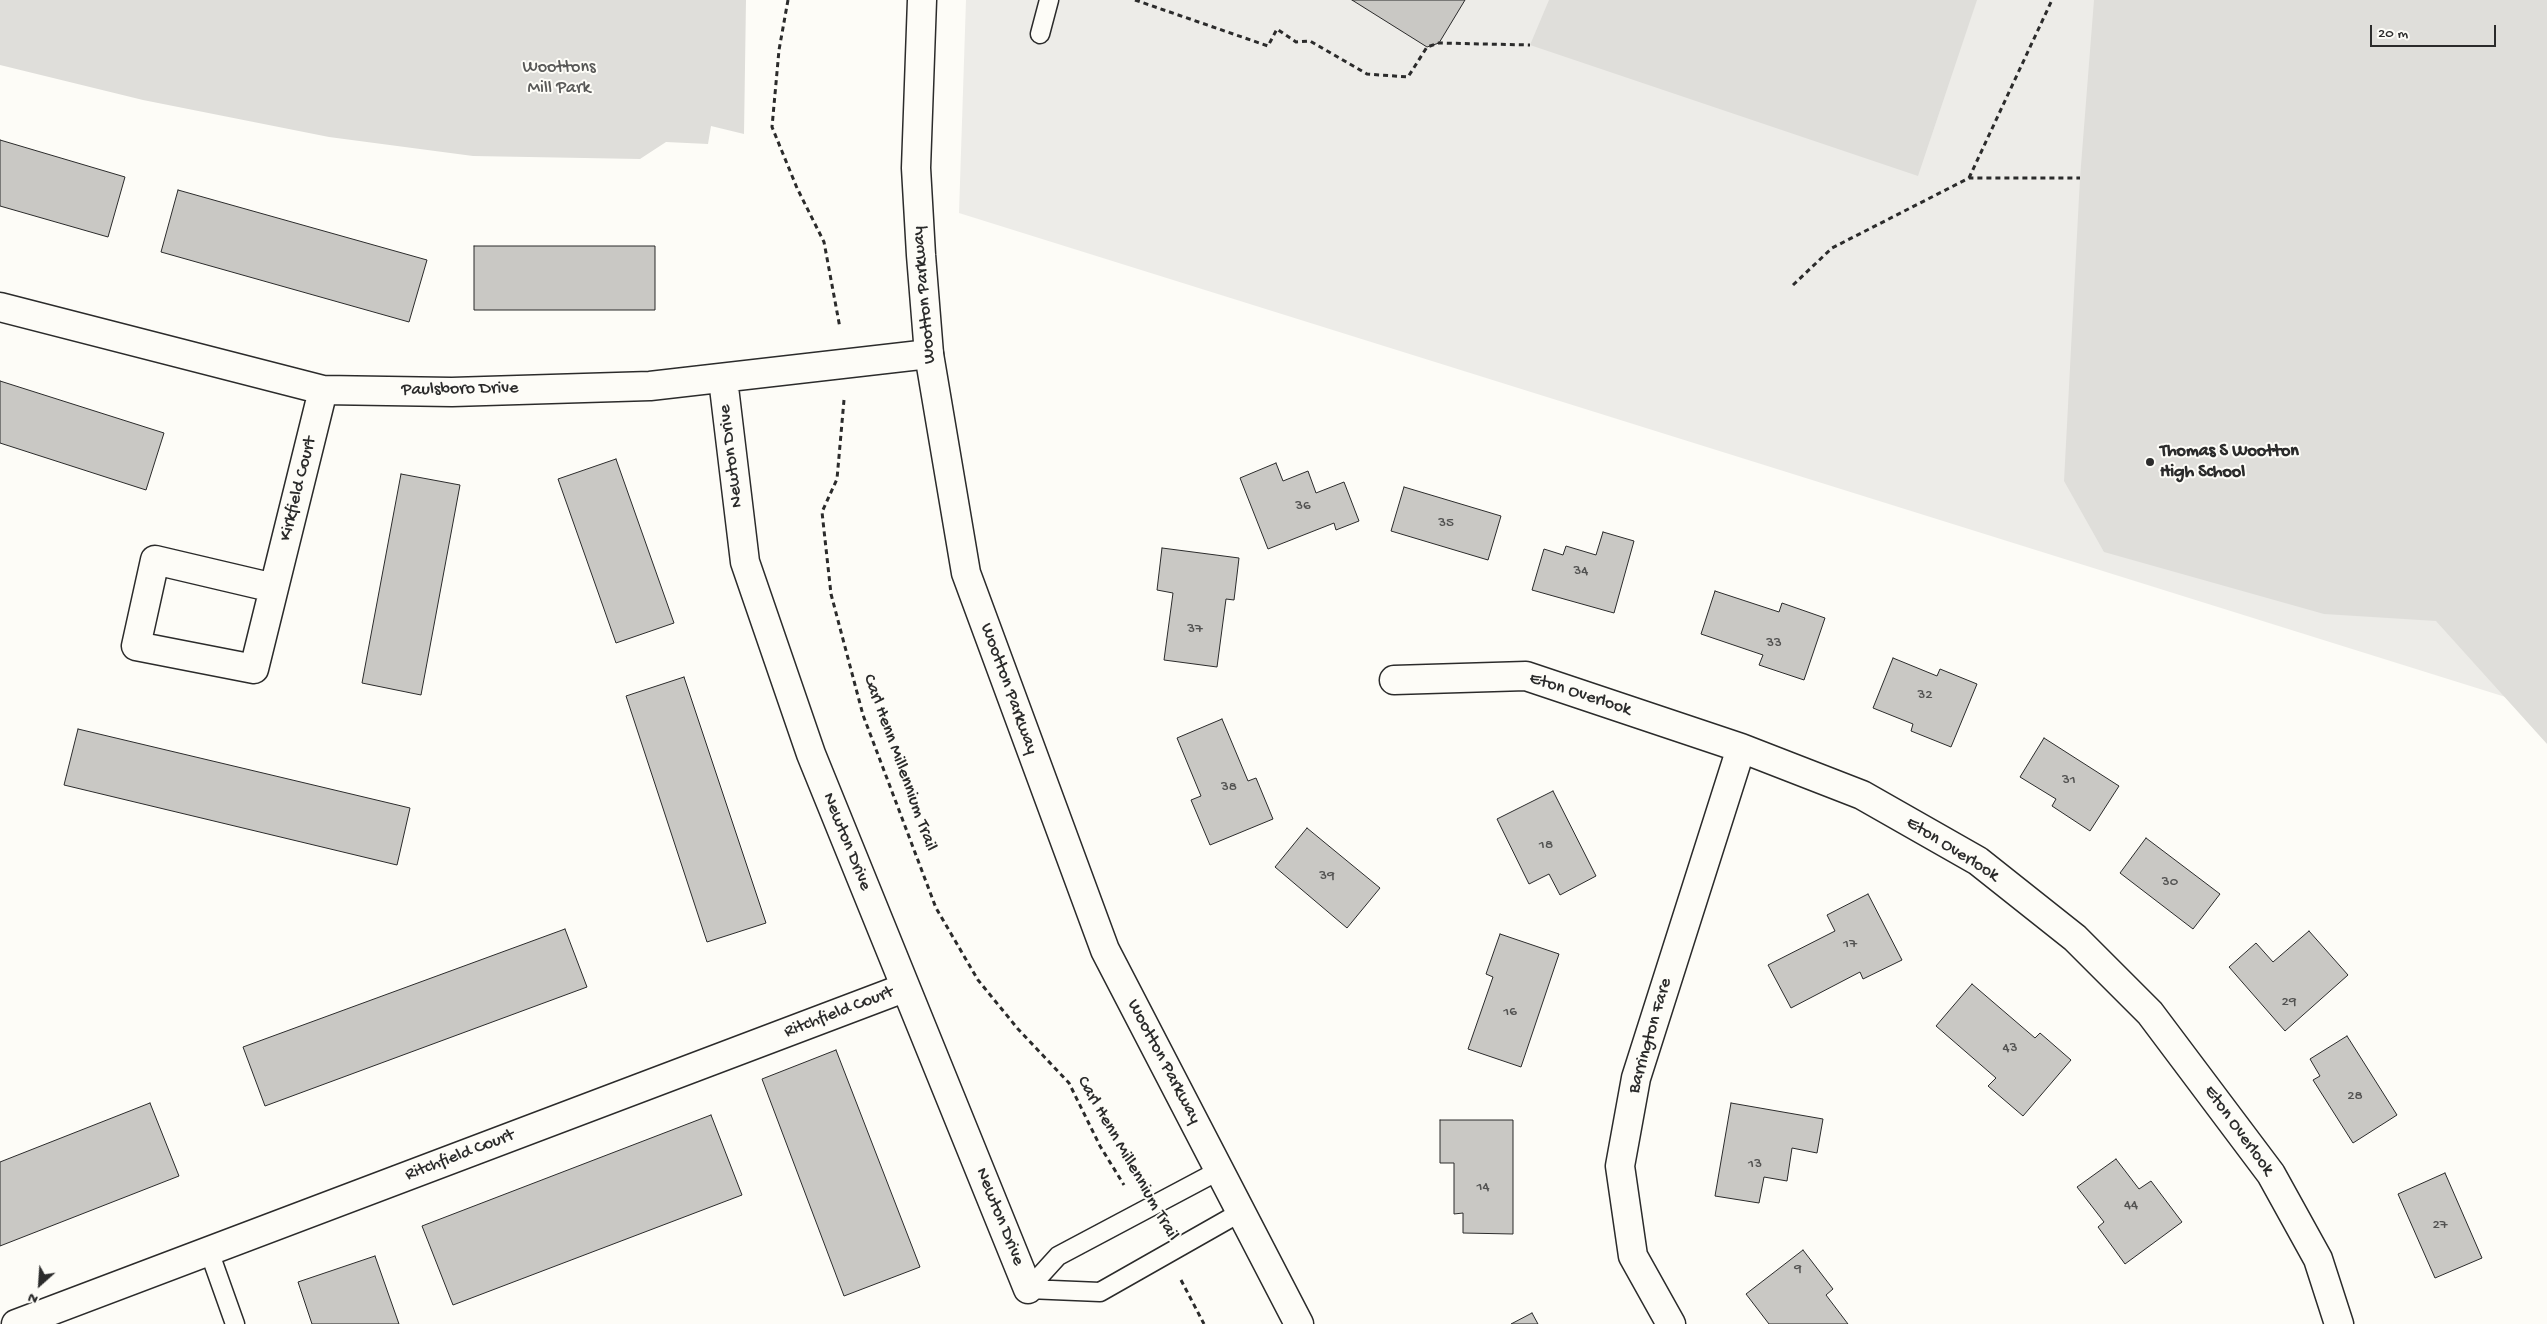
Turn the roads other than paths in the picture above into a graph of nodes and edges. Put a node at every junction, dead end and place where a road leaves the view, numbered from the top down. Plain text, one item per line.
1 (922, 0) edge
2 (1049, 0) edge
3 (1040, 34) dead end
4 (0, 307) edge
5 (929, 354) junction
6 (723, 379) junction
7 (323, 390) junction
8 (274, 588) junction
9 (1394, 680) dead end
10 (1741, 748) junction
11 (904, 988) junction
12 (1220, 1170) junction
13 (1242, 1212) junction
14 (209, 1251) junction
15 (1028, 1289) junction
16 (16, 1324) edge
17 (236, 1324) edge
18 (1299, 1324) edge
19 (1671, 1324) edge
20 (2339, 1324) edge

1 - 5 street, Wootton Parkway
2 - 3 lane
4 - 7 street, Paulsboro Drive
5 - 6 street, Paulsboro Drive
5 - 12 street, Wootton Parkway
6 - 7 street, Paulsboro Drive
6 - 11 street, Newton Drive
7 - 8 street, Kirkfield Court
8 - 8 street, Kirkfield Court
9 - 10 street, Eton Overlook
10 - 19 street, Barrington Fare
10 - 20 street, Eton Overlook
11 - 14 street, Ritchfield Court
11 - 15 street, Newton Drive
12 - 13 street, Wootton Parkway
12 - 15 lane
13 - 15 lane
13 - 18 street, Wootton Parkway
14 - 16 street, Ritchfield Court
14 - 17 lane

